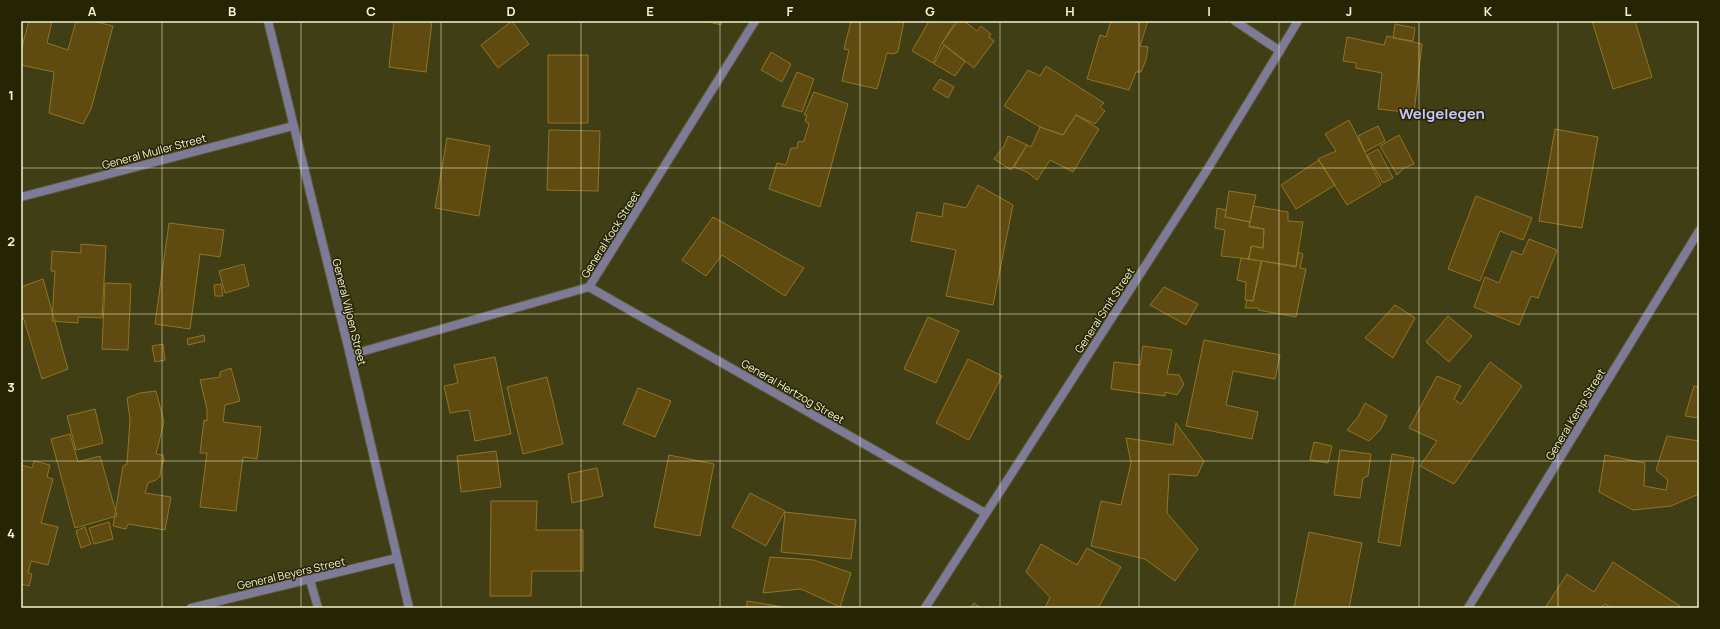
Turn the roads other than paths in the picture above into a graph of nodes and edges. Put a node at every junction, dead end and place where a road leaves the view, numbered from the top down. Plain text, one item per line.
1 (268, 21) edge
2 (755, 21) edge
3 (1234, 21) edge
4 (1298, 21) edge
5 (1280, 51) junction
6 (293, 126) junction
7 (21, 197) edge
8 (1699, 231) edge
9 (589, 287) junction
10 (350, 355) junction
11 (985, 513) junction
12 (397, 558) junction
13 (310, 580) junction
14 (191, 608) edge
15 (318, 608) edge
16 (409, 608) edge
17 (925, 608) edge
18 (1468, 608) edge

1 - 6 street, General Viljoen Street
2 - 9 street, General Kock Street
3 - 5 street
4 - 5 street, General Smit Street
5 - 11 street, General Smit Street
6 - 7 street, General Muller Street
6 - 10 street, General Viljoen Street
8 - 18 street, General Kemp Street
9 - 10 street, General Kock Street
9 - 11 street, General Hertzog Street
10 - 12 street, General Viljoen Street
11 - 17 street, General Smit Street
12 - 13 street, General Beyers Street
12 - 16 street, General Viljoen Street
13 - 14 street, General Beyers Street
13 - 15 street

